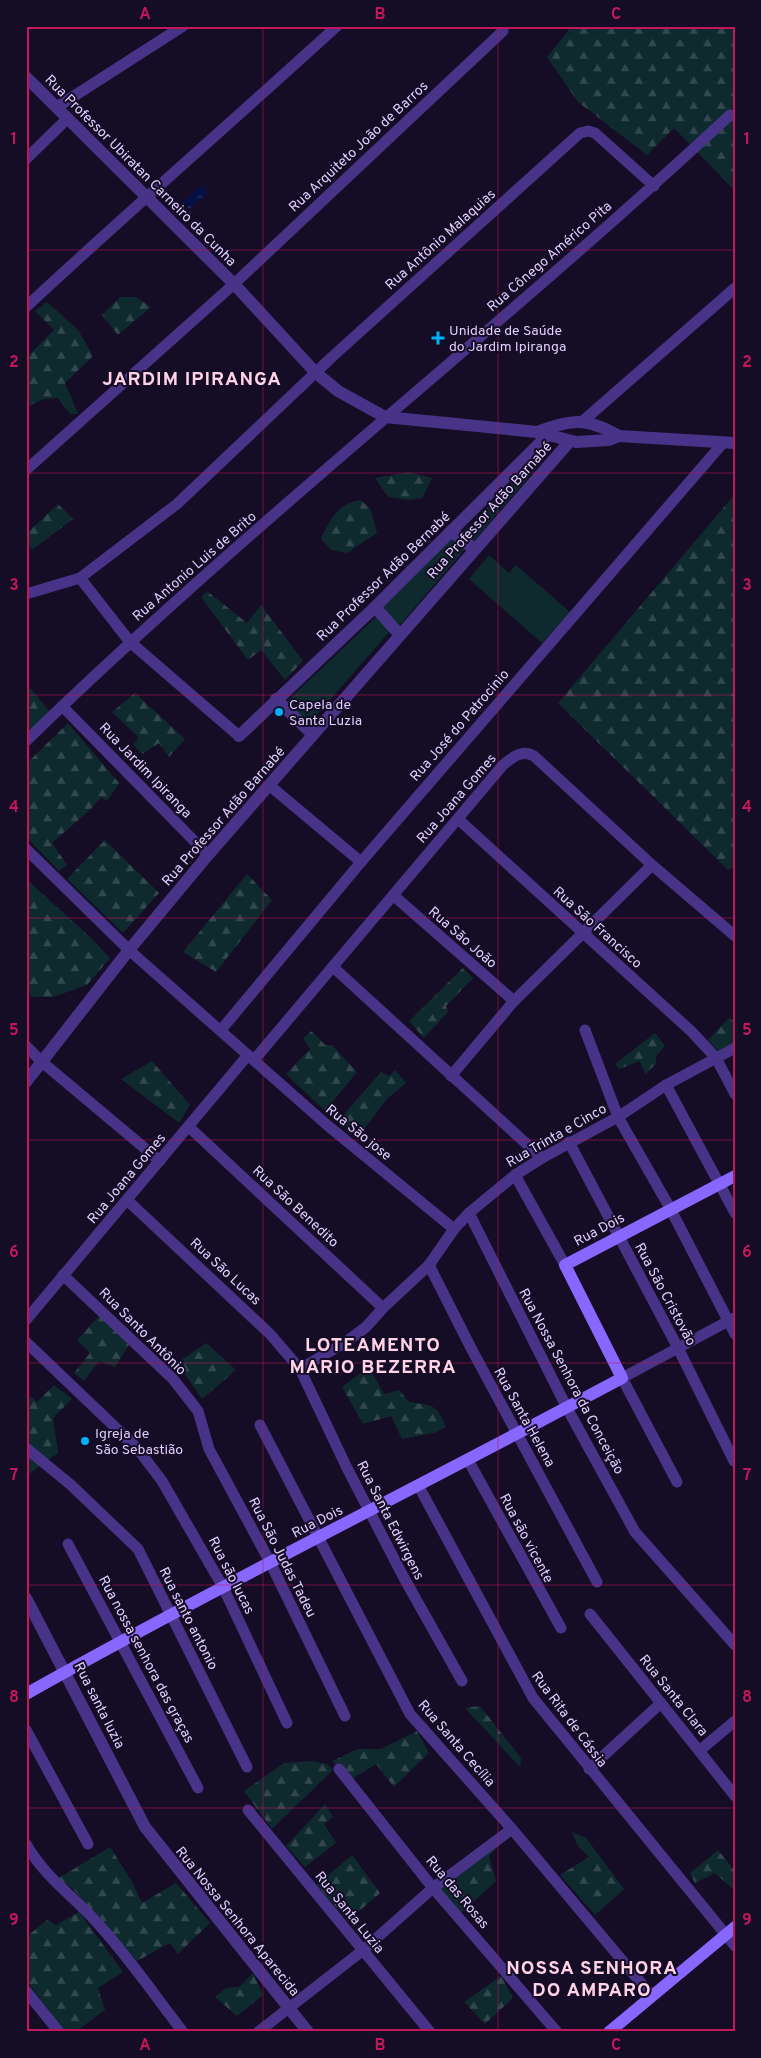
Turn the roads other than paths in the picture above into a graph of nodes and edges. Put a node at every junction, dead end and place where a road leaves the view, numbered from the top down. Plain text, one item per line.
1 (183, 26) edge
2 (337, 26) edge
3 (503, 31) dead end
4 (26, 77) edge
5 (57, 107) junction
6 (730, 115) dead end
7 (68, 118) junction
8 (26, 159) edge
9 (654, 186) junction
10 (148, 198) junction
11 (235, 284) junction
12 (735, 288) edge
13 (26, 307) edge
14 (315, 372) junction
15 (386, 417) junction
16 (583, 421) junction
17 (542, 434) junction
18 (619, 436) junction
19 (570, 441) junction
20 (729, 443) edge
21 (26, 470) edge
22 (451, 531) junction
23 (474, 549) junction
24 (80, 578) junction
25 (26, 594) edge
26 (375, 607) junction
27 (399, 634) junction
28 (130, 642) junction
29 (276, 699) junction
30 (62, 706) junction
31 (312, 734) junction
32 (239, 736) joint
33 (26, 741) edge
34 (269, 785) junction
35 (458, 819) junction
36 (26, 849) edge
37 (208, 855) junction
38 (361, 862) junction
39 (652, 865) junction
40 (393, 895) junction
41 (583, 934) junction
42 (735, 936) edge
43 (129, 950) junction
44 (333, 967) junction
45 (514, 1001) junction
46 (221, 1030) junction
47 (585, 1030) dead end
48 (26, 1046) edge
49 (735, 1048) edge
50 (251, 1058) junction
51 (716, 1058) junction
52 (42, 1062) junction
53 (451, 1076) junction
54 (26, 1082) edge
55 (666, 1085) junction
56 (735, 1094) edge
57 (618, 1116) junction
58 (189, 1128) junction
59 (570, 1142) junction
60 (542, 1158) junction
61 (160, 1161) junction
62 (515, 1175) junction
63 (735, 1176) edge
64 (720, 1184) junction
65 (127, 1200) junction
66 (670, 1208) junction
67 (469, 1213) junction
68 (735, 1213) edge
69 (454, 1229) junction
70 (619, 1236) junction
71 (430, 1265) junction
72 (565, 1265) junction
73 (64, 1275) junction
74 (383, 1308) junction
75 (26, 1320) edge
76 (731, 1320) edge
77 (735, 1334) edge
78 (26, 1342) edge
79 (678, 1348) junction
80 (300, 1369) junction
81 (622, 1378) junction
82 (567, 1408) junction
83 (198, 1411) joint
84 (260, 1425) dead end
85 (517, 1435) junction
86 (26, 1448) edge
87 (468, 1460) junction
88 (734, 1460) edge
89 (677, 1482) dead end
90 (418, 1486) junction
91 (370, 1510) junction
92 (320, 1537) junction
93 (68, 1544) dead end
94 (270, 1562) junction
95 (597, 1582) dead end
96 (223, 1587) junction
97 (26, 1598) edge
98 (170, 1613) junction
99 (590, 1614) dead end
100 (561, 1628) dead end
101 (121, 1640) junction
102 (735, 1646) edge
103 (66, 1671) junction
104 (462, 1681) dead end
105 (26, 1694) edge
106 (661, 1703) junction
107 (345, 1716) dead end
108 (735, 1721) edge
109 (287, 1722) dead end
110 (26, 1730) edge
111 (700, 1751) junction
112 (247, 1767) dead end
113 (338, 1769) dead end
114 (590, 1769) junction
115 (198, 1788) dead end
116 (735, 1796) edge
117 (248, 1810) dead end
118 (146, 1827) joint
119 (512, 1829) junction
120 (26, 1844) edge
121 (88, 1844) dead end
122 (434, 1888) junction
123 (730, 1931) edge
124 (735, 1946) edge
125 (362, 1951) junction
126 (26, 1990) edge
127 (652, 1996) junction
128 (287, 2007) junction
129 (59, 2032) edge
130 (183, 2032) edge
131 (258, 2032) edge
132 (308, 2032) edge
133 (430, 2032) edge
134 (557, 2032) edge
135 (609, 2032) edge

1 - 5 street
2 - 10 street
3 - 11 street, Rua Arquiteto João de Barros
4 - 5 street, Rua Professor Ubiratan Carneiro da Cunha
5 - 7 street, Rua Professor Ubiratan Carneiro da Cunha
6 - 9 street, Rua Cônego Américo Pita
7 - 8 street
7 - 10 street, Rua Professor Ubiratan Carneiro da Cunha
9 - 14 street, Rua Antônio Malaquias
9 - 15 street, Rua Cônego Américo Pita
10 - 11 street, Rua Professor Ubiratan Carneiro da Cunha
10 - 13 street
11 - 14 street, Rua Professor Ubiratan Carneiro da Cunha
11 - 21 street, Rua Arquiteto João de Barros
12 - 16 street
14 - 15 street, Rua Professor Ubiratan Carneiro da Cunha
14 - 24 street, Rua Antônio Malaquias
15 - 17 street
15 - 28 street, Rua Antonio Luis de Brito
16 - 17 street
16 - 18 street
17 - 19 street
17 - 22 street, Rua Professor Adão Bernabé
18 - 19 street
18 - 20 street
19 - 23 street, Rua Professor Adão Barnabé
20 - 38 street, Rua José do Patrocinio
22 - 23 street
22 - 26 street, Rua Professor Adão Bernabé
23 - 27 street, Rua Professor Adão Barnabé
24 - 25 street
24 - 28 street
26 - 27 street
26 - 29 street, Rua Professor Adão Bernabé
27 - 31 street, Rua Professor Adão Barnabé
28 - 30 street, Rua Antonio Luis de Brito
28 - 32 street
29 - 31 street
29 - 32 street, Rua Professor Adão Bernabé
30 - 33 street, Rua Antonio Luis de Brito
30 - 37 street, Rua Jardim Ipiranga
31 - 34 street, Rua Professor Adão Barnabé
34 - 37 street, Rua Professor Adão Barnabé
34 - 38 street
35 - 39 street, Rua Joana Gomes
35 - 40 street, Rua Joana Gomes
35 - 41 street, Rua São Francisco
36 - 43 street, Rua São jose
37 - 43 street, Rua Professor Adão Barnabé
38 - 46 street, Rua José do Patrocinio
39 - 41 street
39 - 42 street, Rua Joana Gomes
40 - 44 street, Rua Joana Gomes
40 - 45 street, Rua São João
41 - 45 street
41 - 51 street, Rua São Francisco
43 - 46 street, Rua São jose
43 - 52 street, Rua Professor Adão Barnabé
44 - 50 street, Rua Joana Gomes
44 - 53 street
45 - 53 street
46 - 50 street, Rua São jose
47 - 57 street
48 - 52 street
49 - 51 street, Rua Trinta e Cinco
50 - 58 street, Rua Joana Gomes
50 - 69 street, Rua São jose
51 - 55 street, Rua Trinta e Cinco
51 - 56 street, Rua São Francisco
52 - 54 street, Rua Professor Adão Barnabé
52 - 61 street
53 - 60 street
55 - 57 street, Rua Trinta e Cinco
55 - 64 street
57 - 59 street, Rua Trinta e Cinco
57 - 66 street
58 - 61 street, Rua Joana Gomes
58 - 74 street, Rua São Benedito
59 - 60 street, Rua Trinta e Cinco
59 - 70 street, Rua São Cristovão
60 - 62 street, Rua Trinta e Cinco
61 - 65 street, Rua Joana Gomes
62 - 67 street, Rua Trinta e Cinco
62 - 72 street
63 - 64 main road, Rua Dois
64 - 66 main road, Rua Dois
64 - 68 street
65 - 73 street, Rua Joana Gomes
65 - 80 street, Rua São Lucas
66 - 70 main road, Rua Dois
66 - 76 street
67 - 69 street, Rua Trinta e Cinco
67 - 82 street, Rua Nossa Senhora da Conceição
69 - 71 street, Rua Trinta e Cinco
70 - 72 main road, Rua Dois
70 - 79 street, Rua São Cristovão
71 - 74 street, Rua Trinta e Cinco
71 - 85 street, Rua Santa Helena
72 - 81 main road
73 - 75 street, Rua Joana Gomes
73 - 83 street, Rua Santo Antônio
74 - 80 street, Rua Trinta e Cinco
76 - 77 street
76 - 79 street, Rua Dois
78 - 96 street, Rua são lucas
79 - 81 street, Rua Dois
79 - 88 street, Rua São Cristovão
80 - 91 street, Rua Santa Edwirgens
81 - 82 main road, Rua Dois
81 - 89 street
82 - 85 main road, Rua Dois
82 - 102 street, Rua Nossa Senhora da Conceição
83 - 94 street, Rua São Judas Tadeu
84 - 92 street, Rua Santa Cecília
85 - 87 main road, Rua Dois
85 - 95 street, Rua Santa Helena
86 - 98 street, Rua santo antonio
87 - 90 main road, Rua Dois
87 - 100 street, Rua são vicente
90 - 91 main road, Rua Dois
90 - 114 street, Rua Rita de Cássia
91 - 92 main road, Rua Dois
91 - 104 street, Rua Santa Edwirgens
92 - 94 main road, Rua Dois
92 - 119 street, Rua Santa Cecília
93 - 101 street, Rua nossa senhora das graças
94 - 96 main road, Rua Dois
94 - 107 street, Rua São Judas Tadeu
96 - 98 main road, Rua Dois
96 - 109 street, Rua são lucas
97 - 103 street, Rua santa luzia
98 - 101 main road, Rua Dois
98 - 112 street, Rua santo antonio
99 - 106 street, Rua Santa Clara
101 - 103 main road, Rua Dois
101 - 115 street, Rua nossa senhora das graças
103 - 105 main road, Rua Dois
103 - 118 street, Rua santa luzia
106 - 111 street, Rua Santa Clara
106 - 114 street
108 - 111 street
110 - 121 street
111 - 116 street, Rua Santa Clara
113 - 122 street, Rua das Rosas
114 - 123 street, Rua Rita de Cássia
117 - 125 street, Rua Santa Luzia
118 - 128 street, Rua Nossa Senhora Aparecida
119 - 122 street
119 - 127 street, Rua Santa Cecília
120 - 130 street
122 - 125 street
122 - 134 street, Rua das Rosas
123 - 124 street, Rua Rita de Cássia
123 - 127 main road
125 - 128 street
125 - 133 street, Rua Santa Luzia
126 - 129 street
127 - 135 main road
128 - 131 street
128 - 132 street, Rua Nossa Senhora Aparecida

